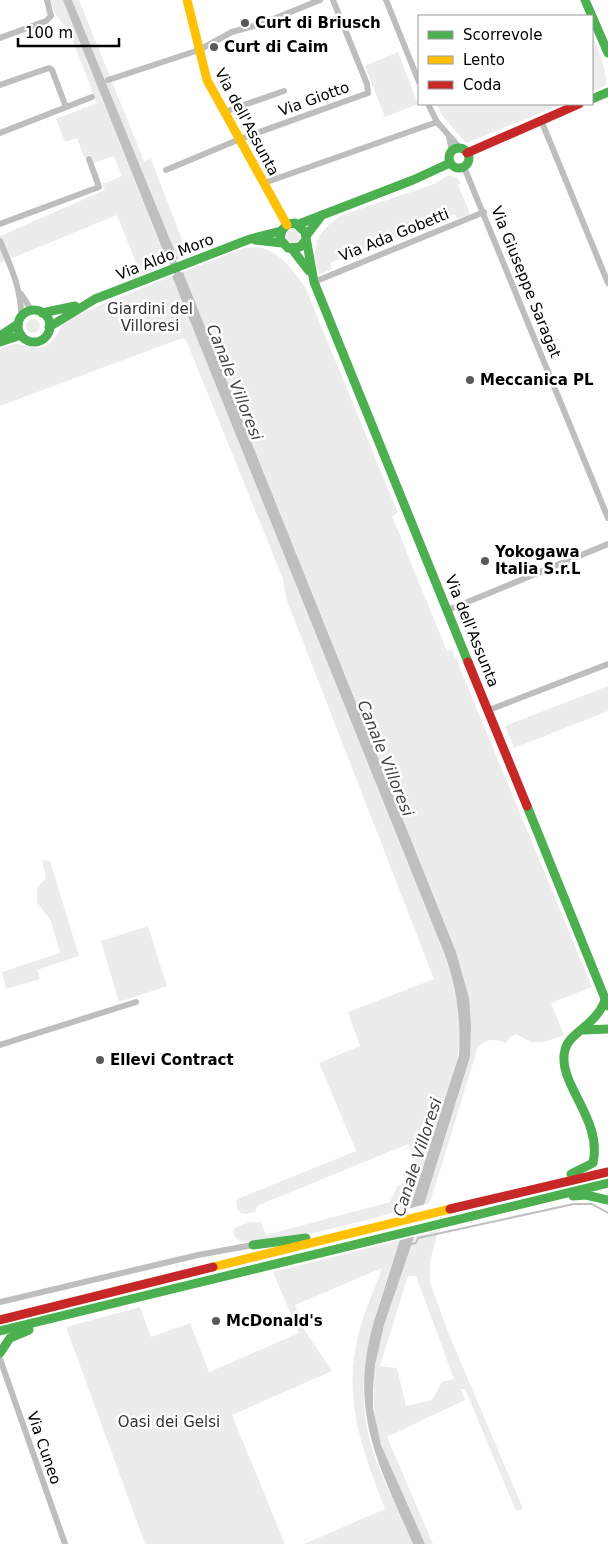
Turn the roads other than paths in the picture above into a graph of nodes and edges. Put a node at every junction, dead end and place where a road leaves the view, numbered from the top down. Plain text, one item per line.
1 (47, 0) edge
2 (187, 0) edge
3 (320, 0) edge
4 (333, 0) edge
5 (386, 0) edge
6 (585, 0) edge
7 (592, 15) edge
8 (593, 18) edge
9 (0, 38) edge
10 (199, 50) junction
11 (608, 52) edge
12 (418, 77) edge
13 (108, 80) dead end
14 (0, 85) edge
15 (284, 91) dead end
16 (608, 92) edge
17 (92, 97) dead end
18 (593, 99) edge
19 (428, 105) edge
20 (577, 105) edge
21 (66, 107) junction
22 (224, 112) junction
23 (540, 120) junction
24 (437, 122) junction
25 (0, 133) edge
26 (240, 139) junction
27 (460, 151) junction
28 (89, 159) dead end
29 (450, 163) junction
30 (464, 166) junction
31 (166, 170) dead end
32 (264, 183) junction
33 (326, 212) junction
34 (484, 212) junction
35 (0, 224) edge
36 (299, 224) junction
37 (284, 228) junction
38 (250, 239) junction
39 (306, 239) junction
40 (0, 241) edge
41 (282, 243) junction
42 (292, 249) junction
43 (313, 277) junction
44 (608, 282) edge
45 (17, 287) junction
46 (90, 302) junction
47 (32, 310) junction
48 (42, 313) junction
49 (20, 320) junction
50 (49, 327) junction
51 (21, 335) junction
52 (0, 336) edge
53 (0, 342) edge
54 (608, 518) edge
55 (608, 544) edge
56 (448, 610) junction
57 (608, 664) edge
58 (489, 710) junction
59 (136, 1002) dead end
60 (607, 1003) edge
61 (608, 1016) edge
62 (597, 1017) junction
63 (607, 1028) edge
64 (584, 1030) junction
65 (2, 1044) edge
66 (592, 1126) junction
67 (604, 1143) dead end
68 (608, 1172) edge
69 (608, 1183) edge
70 (532, 1189) junction
71 (535, 1200) junction
72 (608, 1200) edge
73 (399, 1221) junction
74 (253, 1245) joint
75 (0, 1302) edge
76 (63, 1304) junction
77 (0, 1315) edge
78 (46, 1318) junction
79 (0, 1320) edge
80 (0, 1331) edge
81 (0, 1352) edge
82 (0, 1359) edge
83 (65, 1544) edge

1 - 9 street
2 - 10 main road, Via dell'Assunta
3 - 10 street
4 - 26 street, Via Giotto
5 - 12 street
6 - 7 main road
8 - 11 main road
10 - 13 street
10 - 22 main road, Via dell'Assunta
14 - 21 street
15 - 22 street
16 - 18 main road
17 - 21 street
19 - 24 street
20 - 23 main road
21 - 25 street
22 - 26 main road, Via dell'Assunta
23 - 27 main road
23 - 44 street
24 - 27 street
24 - 32 street
26 - 31 street, Via Giotto
26 - 32 main road, Via dell'Assunta
27 - 29 main road
27 - 30 main road
28 - 35 street
29 - 30 main road
29 - 33 main road
30 - 34 street, Via Giuseppe Saragat
32 - 37 main road, Via dell'Assunta
33 - 36 main road
33 - 39 main road
34 - 43 street, Via Ada Gobetti
34 - 54 street, Via Giuseppe Saragat
36 - 37 main road
36 - 39 main road
37 - 38 main road, Via Aldo Moro
37 - 41 main road
38 - 41 main road, Via Aldo Moro
38 - 46 main road, Via Aldo Moro
39 - 42 main road
39 - 43 main road, Via dell'Assunta
40 - 45 street
41 - 42 main road
42 - 43 main road, Via dell'Assunta
43 - 56 main road, Via dell'Assunta
45 - 47 street
45 - 49 street
46 - 48 main road, Via Aldo Moro
46 - 50 main road, Via Aldo Moro
47 - 48 main road
47 - 49 main road
48 - 50 main road
49 - 51 main road
49 - 52 main road
50 - 51 main road
51 - 53 main road
55 - 56 street
56 - 58 main road, Via dell'Assunta
57 - 58 street
58 - 60 main road, Via dell'Assunta
59 - 65 street
60 - 62 main road
61 - 62 main road
62 - 64 main road
63 - 64 main road
64 - 66 main road
66 - 67 main road
66 - 70 main road
68 - 70 main road
69 - 71 main road
70 - 73 main road
71 - 72 main road
71 - 78 main road
73 - 74 main road
73 - 76 main road
74 - 75 street
76 - 77 main road
76 - 79 main road
78 - 80 main road
78 - 81 main road
82 - 83 street, Via Cuneo

